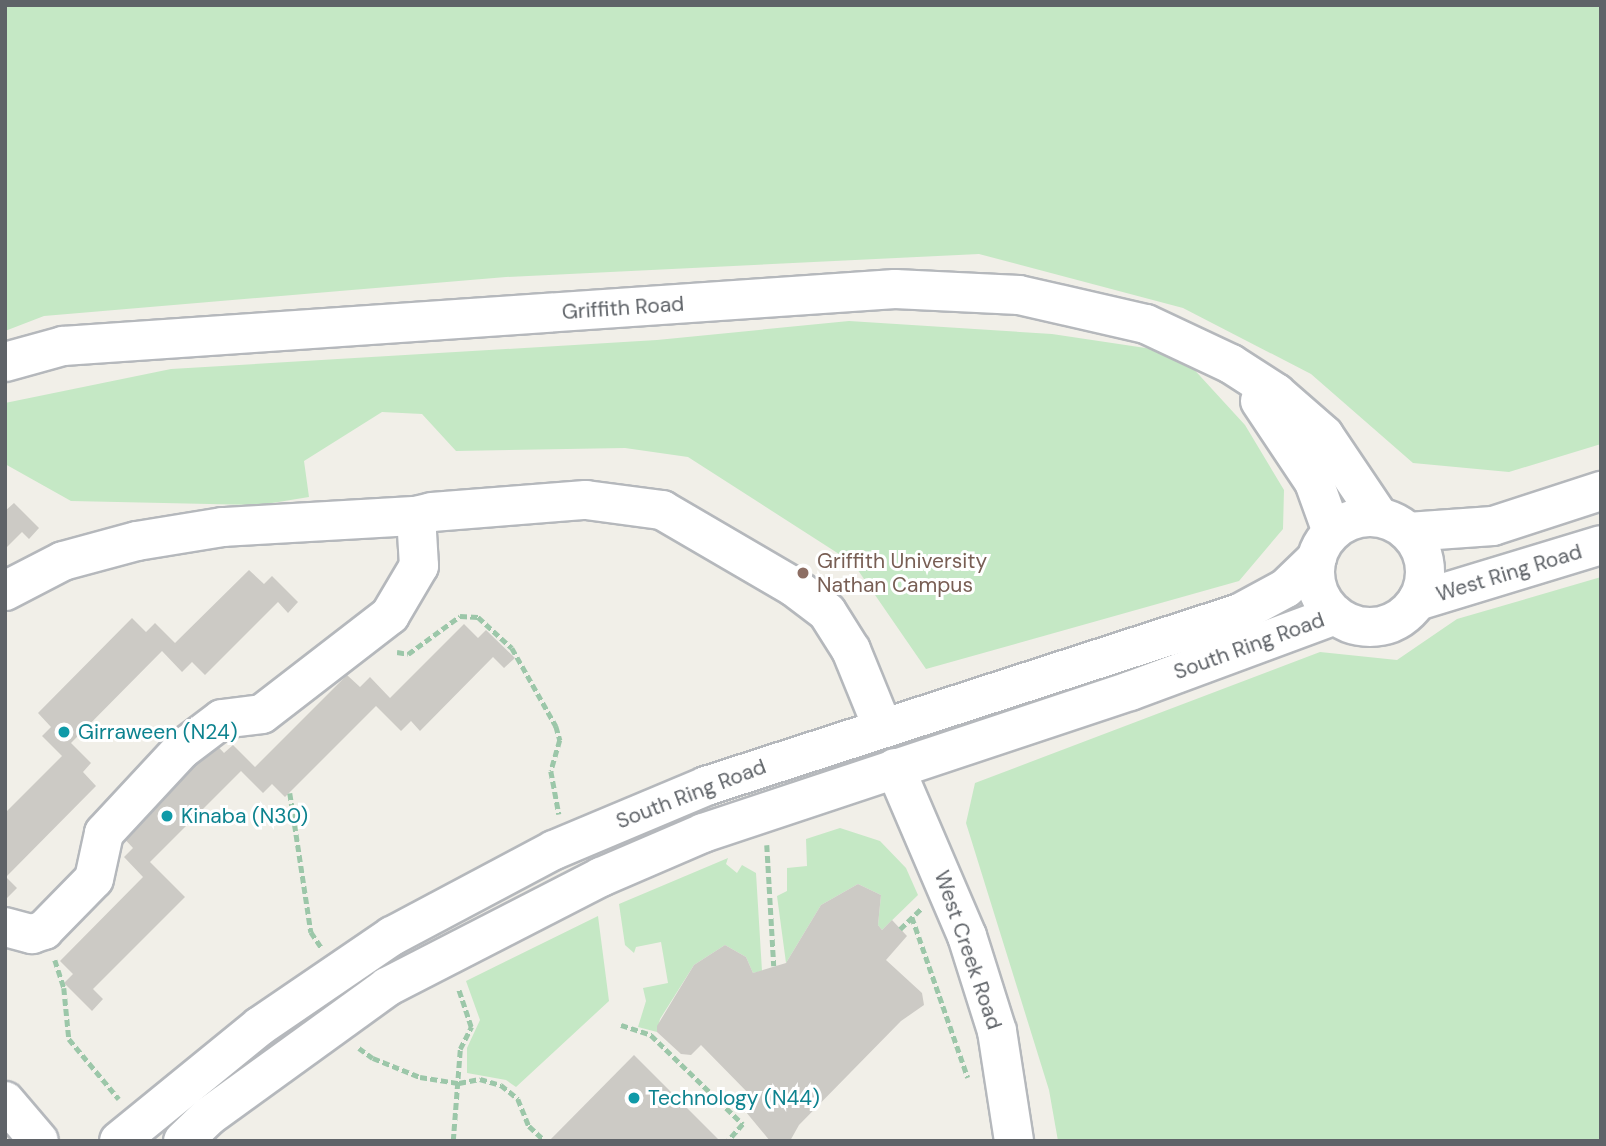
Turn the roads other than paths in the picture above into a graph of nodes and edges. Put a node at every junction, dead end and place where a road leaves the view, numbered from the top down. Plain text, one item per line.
1 (5, 362) edge
2 (1231, 364) junction
3 (1601, 491) edge
4 (416, 516) junction
5 (1394, 524) junction
6 (1324, 545) junction
7 (1601, 545) edge
8 (5, 591) edge
9 (1417, 601) junction
10 (1335, 615) junction
11 (882, 726) junction
12 (895, 768) junction
13 (5, 927) edge
14 (5, 1101) edge
15 (122, 1123) edge
16 (38, 1141) edge
17 (183, 1141) edge
18 (1014, 1141) edge

1 - 2 street, Griffith Road
2 - 5 street, Griffith Road
2 - 6 street, Griffith Road
3 - 5 street
4 - 8 street
4 - 11 street
4 - 13 street
5 - 6 street
5 - 9 street
6 - 10 street
6 - 11 street, South Ring Road
7 - 9 street, West Ring Road
9 - 10 street
10 - 12 street, South Ring Road
11 - 15 street, South Ring Road
12 - 17 street, South Ring Road
12 - 18 street, West Creek Road
14 - 16 street

